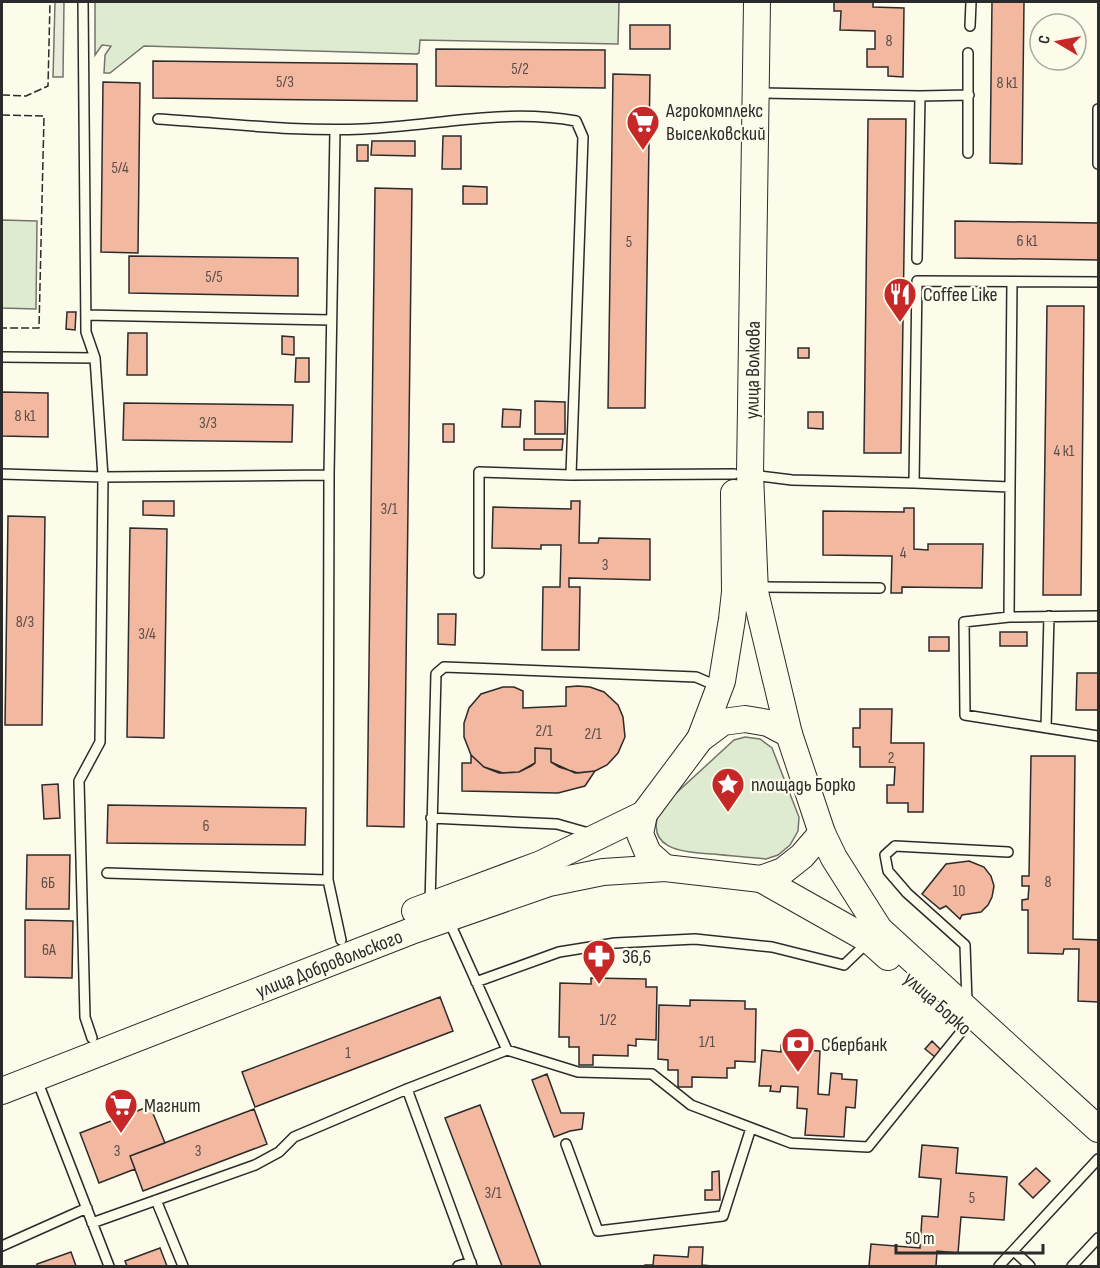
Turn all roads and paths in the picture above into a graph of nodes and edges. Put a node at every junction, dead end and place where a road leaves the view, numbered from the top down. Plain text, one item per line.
1 (83, 2) edge
2 (741, 2) edge
3 (757, 2) edge
4 (970, 2) edge
5 (970, 26) dead end
6 (968, 52) dead end
7 (757, 93) junction
8 (969, 95) junction
9 (920, 96) junction
10 (1098, 109) edge
11 (158, 119) dead end
12 (335, 130) junction
13 (968, 153) dead end
14 (1098, 164) edge
15 (917, 259) dead end
16 (1012, 282) junction
17 (1098, 282) edge
18 (86, 315) junction
19 (331, 320) junction
20 (2, 357) edge
21 (95, 358) junction
22 (2, 474) edge
23 (742, 474) junction
24 (328, 475) junction
25 (572, 475) junction
26 (104, 477) junction
27 (914, 483) junction
28 (1010, 487) junction
29 (479, 573) dead end
30 (880, 588) dead end
31 (745, 589) junction
32 (1049, 616) junction
33 (1098, 616) edge
34 (1009, 617) junction
35 (720, 688) junction
36 (1046, 728) junction
37 (789, 734) junction
38 (1098, 736) edge
39 (700, 739) junction
40 (644, 814) junction
41 (431, 818) junction
42 (822, 833) junction
43 (598, 836) junction
44 (1008, 852) dead end
45 (665, 868) junction
46 (107, 873) dead end
47 (761, 879) junction
48 (328, 880) junction
49 (439, 912) junction
50 (341, 940) junction
51 (869, 940) junction
52 (476, 981) junction
53 (966, 1018) junction
54 (92, 1038) junction
55 (507, 1050) junction
56 (2, 1072) edge
57 (37, 1078) junction
58 (406, 1089) junction
59 (2, 1091) edge
60 (751, 1128) junction
61 (1098, 1129) edge
62 (566, 1144) dead end
63 (1098, 1149) edge
64 (1098, 1159) edge
65 (156, 1200) junction
66 (87, 1208) junction
67 (92, 1223) junction
68 (1098, 1238) edge
69 (2, 1246) edge
70 (1014, 1251) junction
71 (472, 1264) edge
72 (109, 1266) edge
73 (183, 1266) edge
74 (458, 1266) edge
75 (999, 1266) edge
76 (1030, 1266) edge
77 (1072, 1266) edge

1 - 18 lane
2 - 23 main road, улица Волкова
3 - 7 main road, улица Волкова
4 - 5 lane
6 - 8 lane
7 - 9 lane
7 - 23 main road, улица Волкова
8 - 9 lane
8 - 13 lane
9 - 15 lane
10 - 14 lane
11 - 12 lane
12 - 19 lane
12 - 25 lane
16 - 17 lane
16 - 27 lane
16 - 28 lane
18 - 19 lane
18 - 21 lane
19 - 24 lane
20 - 21 lane
21 - 26 lane
22 - 26 lane
23 - 25 lane
23 - 27 lane
23 - 31 main road, улица Волкова
24 - 26 lane
24 - 48 lane
25 - 29 lane
26 - 54 lane
27 - 28 lane
28 - 34 lane
30 - 31 lane
31 - 35 main road
31 - 37 main road, улица Волкова
32 - 33 lane
32 - 34 lane
32 - 36 lane
34 - 36 lane
35 - 39 main road
35 - 41 lane
36 - 38 lane
37 - 39 main road
37 - 42 main road
39 - 40 main road
40 - 43 main road, улица Добровольского
40 - 45 main road
41 - 43 lane
41 - 49 lane
42 - 47 main road
42 - 53 main road, улица Борко
43 - 49 main road, улица Добровольского
44 - 53 lane
45 - 47 main road
45 - 49 main road, улица Добровольского
46 - 48 lane
47 - 51 main road, улица Борко
48 - 50 lane
49 - 50 main road, улица Добровольского
49 - 52 lane
49 - 57 main road, улица Добровольского
50 - 54 main road, улица Добровольского
51 - 52 lane
51 - 53 main road, улица Борко
52 - 55 lane
53 - 60 lane
53 - 61 main road, улица Борко
53 - 63 main road, улица Борко
54 - 56 main road, улица Добровольского
55 - 58 lane
55 - 60 lane
57 - 59 main road, улица Добровольского
57 - 66 lane
58 - 65 lane
58 - 71 lane
60 - 62 lane
64 - 70 lane
65 - 67 lane
65 - 73 lane
66 - 67 lane
66 - 69 lane
67 - 72 lane
68 - 77 lane
70 - 75 lane
70 - 76 lane
71 - 74 lane

